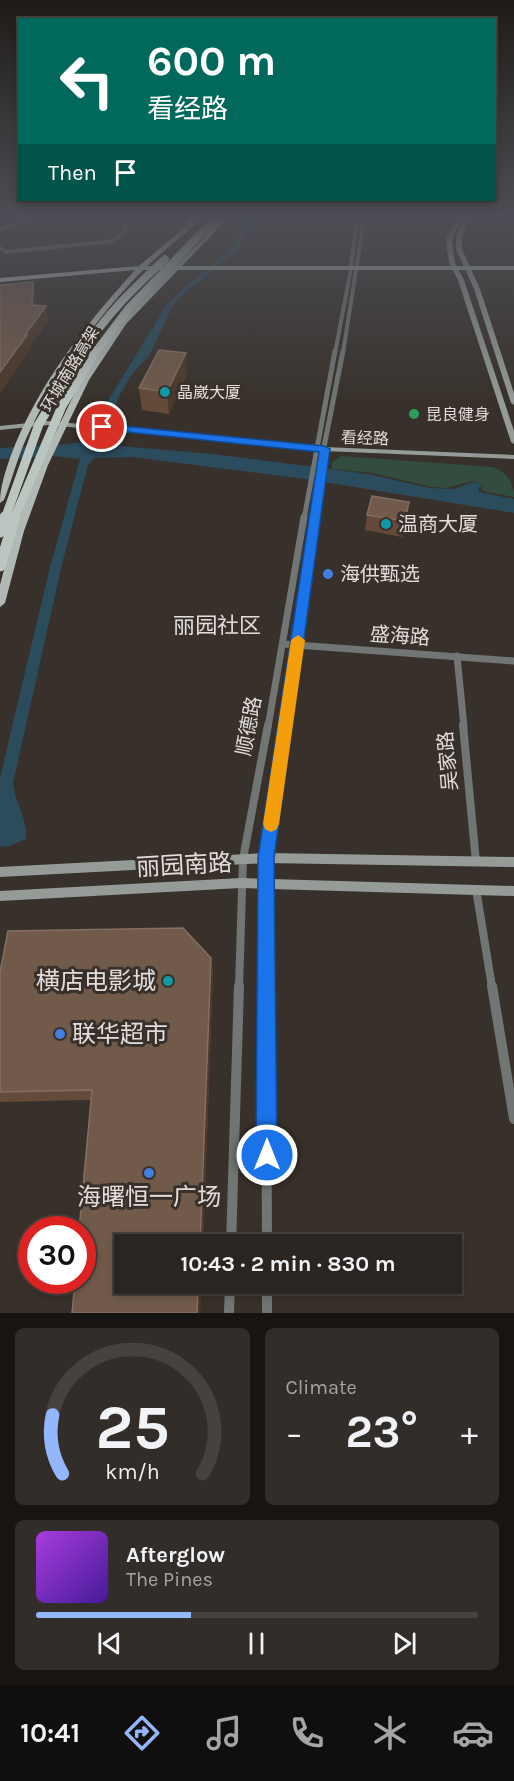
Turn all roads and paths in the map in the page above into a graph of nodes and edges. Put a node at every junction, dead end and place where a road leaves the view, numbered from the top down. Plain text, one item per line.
1 (70, 280) edge
2 (130, 280) edge
3 (142, 280) edge
4 (156, 280) edge
5 (163, 280) edge
6 (352, 280) edge
7 (353, 280) edge
8 (461, 280) edge
9 (473, 280) edge
10 (0, 286) edge
11 (514, 404) edge
12 (63, 424) junction
13 (29, 425) junction
14 (0, 428) edge
15 (514, 442) edge
16 (320, 449) junction
17 (514, 458) edge
18 (314, 484) junction
19 (0, 500) edge
20 (0, 532) edge
21 (0, 566) edge
22 (0, 603) edge
23 (283, 644) junction
24 (297, 645) junction
25 (457, 656) junction
26 (514, 661) edge
27 (266, 858) junction
28 (243, 859) junction
29 (476, 862) junction
30 (514, 862) edge
31 (0, 872) edge
32 (241, 883) junction
33 (266, 883) junction
34 (476, 890) junction
35 (514, 891) edge
36 (0, 896) edge
37 (514, 1119) edge
38 (231, 1234) edge
39 (267, 1234) edge
40 (230, 1294) edge
41 (267, 1294) edge
42 (229, 1313) edge
43 (267, 1313) edge

1 - 10 main road
2 - 13 main road
3 - 20 highway, 环城南路高架, bridge
4 - 21 highway, 环城南路高架, bridge
5 - 12 main road
6 - 16 street, 顺德路
7 - 16 street, 顺德路
8 - 15 main road
9 - 11 main road
12 - 13 main road, 看经路
12 - 16 main road, 看经路
12 - 22 main road
13 - 14 main road, 看经路
13 - 19 main road
16 - 17 main road, 看经路
16 - 18 street, 顺德路
16 - 18 street, 顺德路
18 - 23 street, 顺德路
18 - 24 street, 顺德路
23 - 24 street, 盛海路
23 - 28 street, 顺德路
24 - 25 street, 盛海路
24 - 27 street, 顺德路
25 - 26 street, 盛海路
25 - 29 street, 吴家路
27 - 28 main road, 丽园南路
27 - 29 main road, 丽园南路
27 - 33 street, 顺德路
28 - 31 main road, 丽园南路
28 - 32 street, 顺德路
29 - 30 main road, 丽园南路
32 - 33 main road, 丽园南路
32 - 36 main road, 丽园南路
32 - 38 street, 顺德路
33 - 34 main road, 丽园南路
33 - 39 street, 顺德路
34 - 35 main road, 丽园南路
34 - 37 street
40 - 42 street
41 - 43 street

